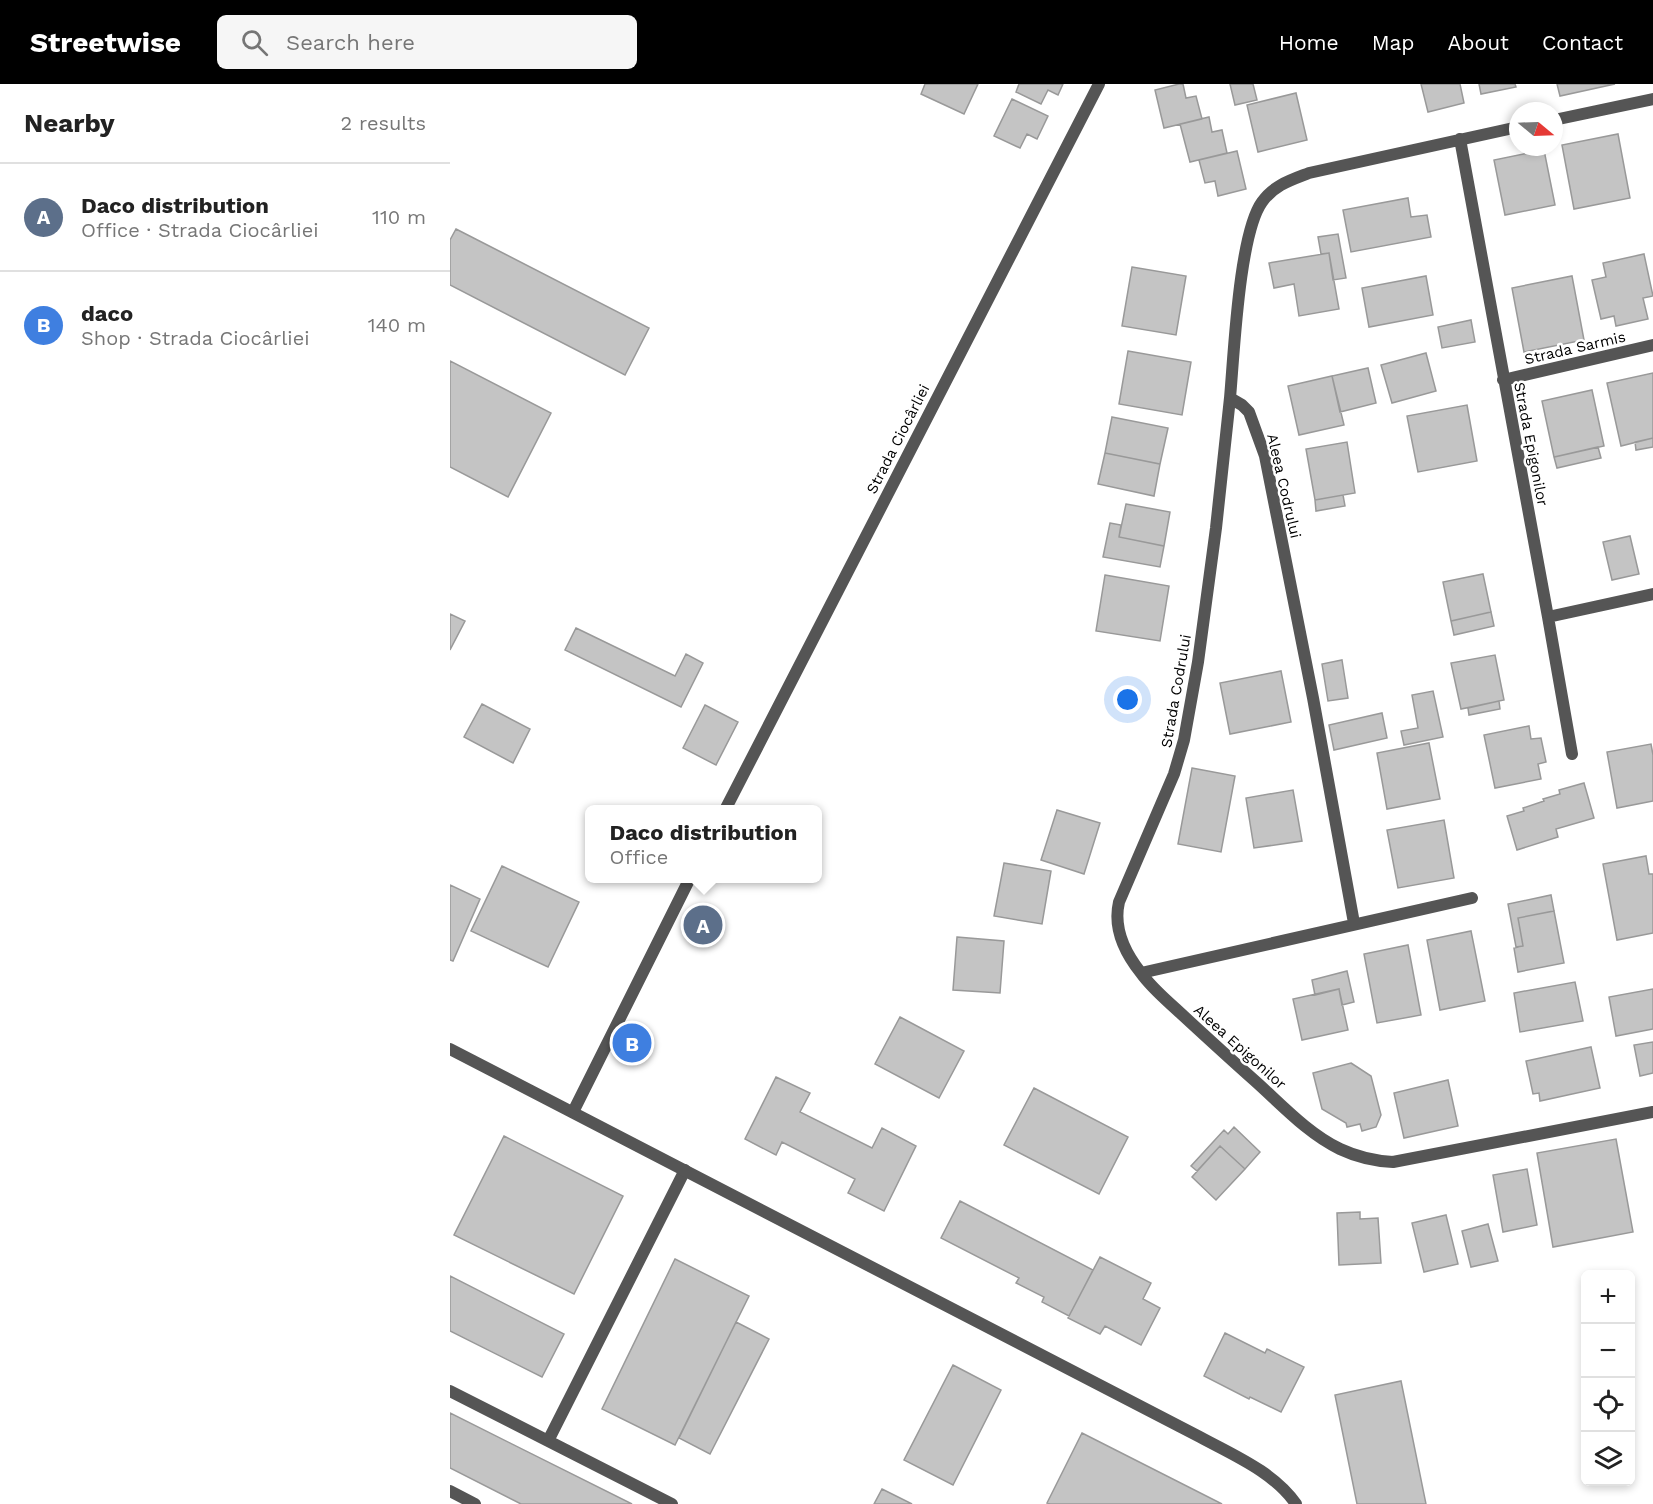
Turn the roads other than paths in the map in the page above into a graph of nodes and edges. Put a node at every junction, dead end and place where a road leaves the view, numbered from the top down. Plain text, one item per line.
1 (1099, 84) edge
2 (1653, 99) edge
3 (1563, 118) edge
4 (1509, 129) edge
5 (1460, 139) junction
6 (1653, 345) edge
7 (1503, 380) junction
8 (1230, 398) junction
9 (1653, 594) edge
10 (1548, 617) junction
11 (1572, 754) dead end
12 (728, 805) edge
13 (688, 883) edge
14 (1472, 898) dead end
15 (1354, 924) junction
16 (1140, 973) junction
17 (450, 1049) edge
18 (573, 1112) junction
19 (1653, 1112) edge
20 (684, 1170) junction
21 (450, 1391) edge
22 (548, 1441) junction
23 (450, 1491) edge
24 (475, 1504) edge
25 (672, 1504) edge
26 (1296, 1504) edge

1 - 12 street, Strada Ciocârliei
2 - 3 street
4 - 5 street
5 - 7 street, Strada Epigonilor
5 - 8 street
6 - 7 street, Strada Sarmis
7 - 10 street, Strada Epigonilor
8 - 15 street, Aleea Codrului
8 - 16 street, Strada Codrului
9 - 10 street
10 - 11 street, Strada Epigonilor
13 - 18 street
14 - 15 street
15 - 16 street
16 - 19 street, Aleea Epigonilor
17 - 18 street
18 - 20 street
20 - 22 street
20 - 26 street
21 - 22 street
22 - 25 street
23 - 24 street

